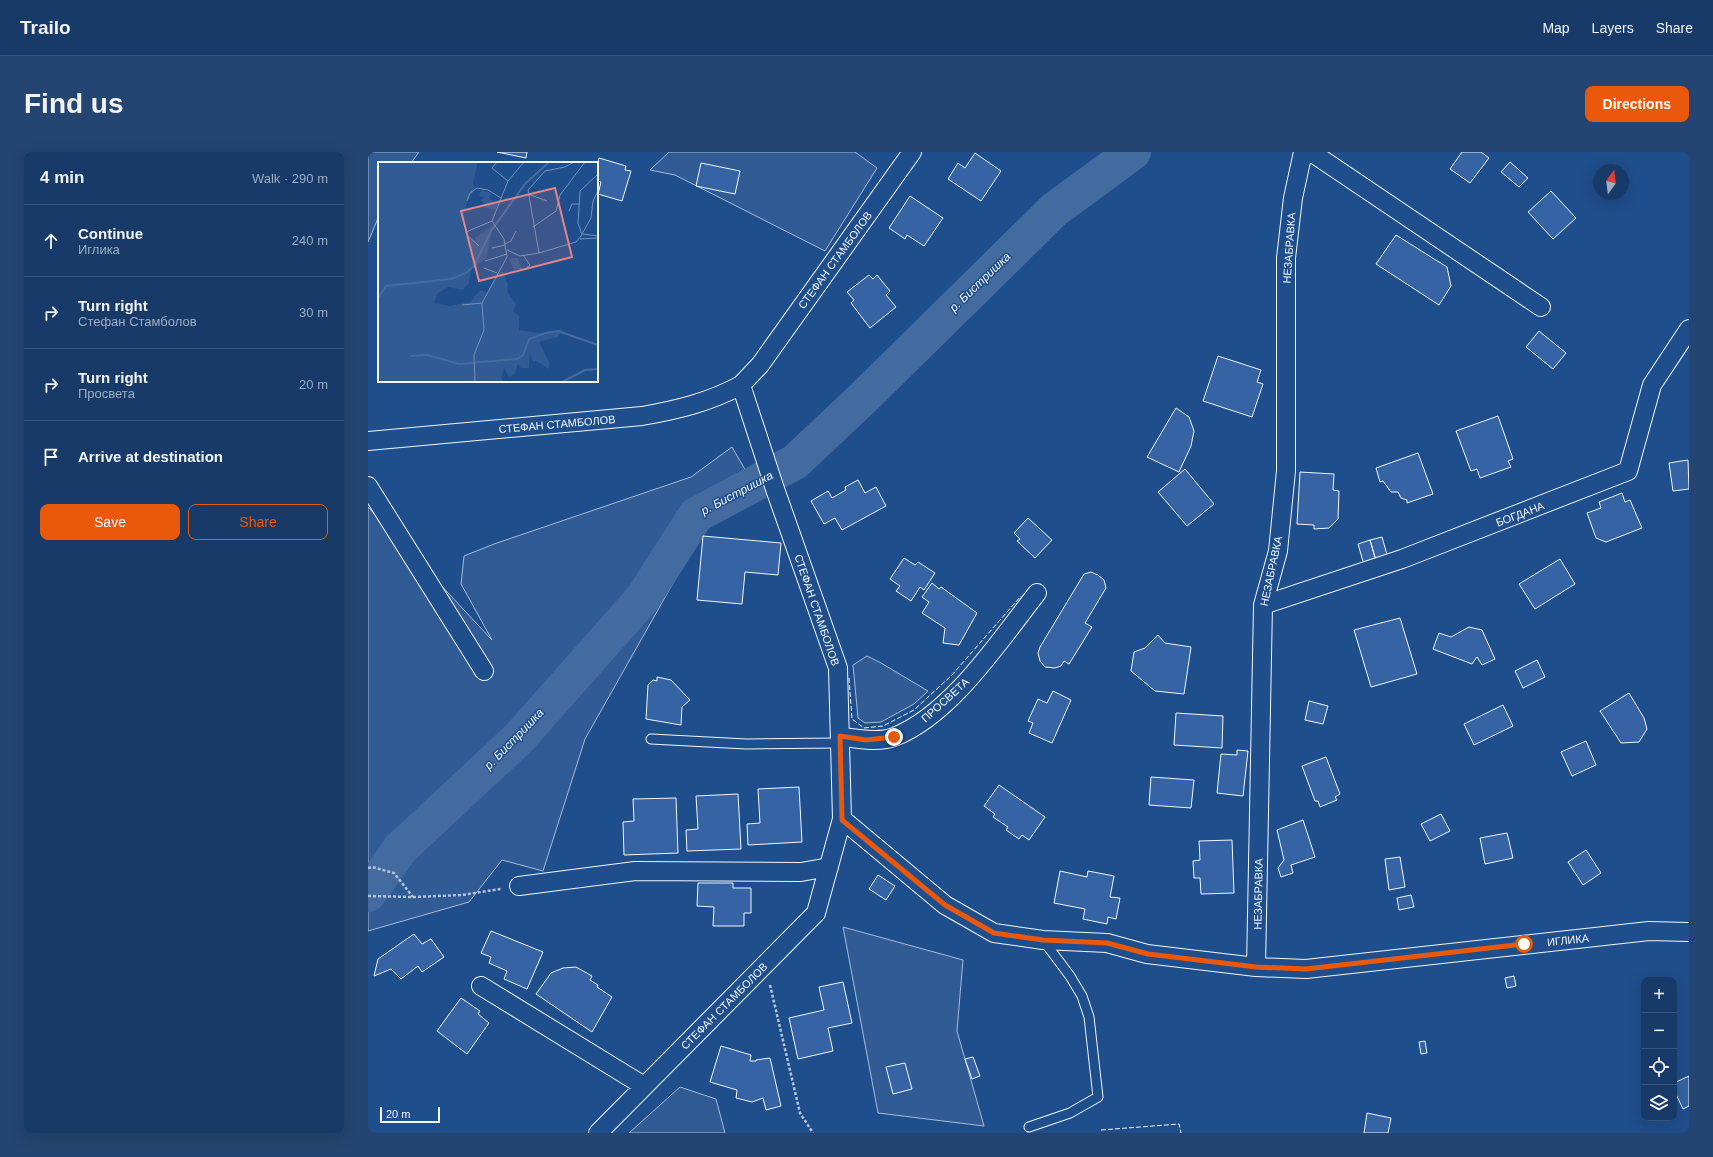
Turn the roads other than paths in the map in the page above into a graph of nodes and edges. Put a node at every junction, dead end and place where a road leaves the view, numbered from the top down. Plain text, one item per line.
1 (912, 152) edge
2 (1303, 152) edge
3 (1311, 152) edge
4 (1541, 307) dead end
5 (1689, 329) edge
6 (742, 385) junction
7 (368, 441) edge
8 (368, 486) edge
9 (1036, 593) dead end
10 (1263, 605) junction
11 (484, 671) dead end
12 (651, 739) dead end
13 (840, 740) junction
14 (842, 820) junction
15 (829, 867) junction
16 (519, 886) road end
17 (1689, 932) edge
18 (1043, 940) junction
19 (1256, 967) junction
20 (481, 986) dead end
21 (644, 1086) junction
22 (1029, 1127) dead end
23 (598, 1133) edge

1 - 6 street, СТЕФАН СТАМБОЛОВ
2 - 10 street, НЕЗАБРАВКА
3 - 4 street
5 - 10 street, БОГДАНА
6 - 7 street, СТЕФАН СТАМБОЛОВ
6 - 13 street, СТЕФАН СТАМБОЛОВ
8 - 11 street
9 - 13 street, ПРОСВЕТА
10 - 19 street, НЕЗАБРАВКА
12 - 13 lane
13 - 14 street, СТЕФАН СТАМБОЛОВ
14 - 15 street, СТЕФАН СТАМБОЛОВ
14 - 18 street, ИГЛИКА
15 - 16 street
15 - 21 street, СТЕФАН СТАМБОЛОВ
17 - 19 street, ИГЛИКА
18 - 19 street, ИГЛИКА
18 - 22 lane
20 - 21 street
21 - 23 street, СТЕФАН СТАМБОЛОВ

